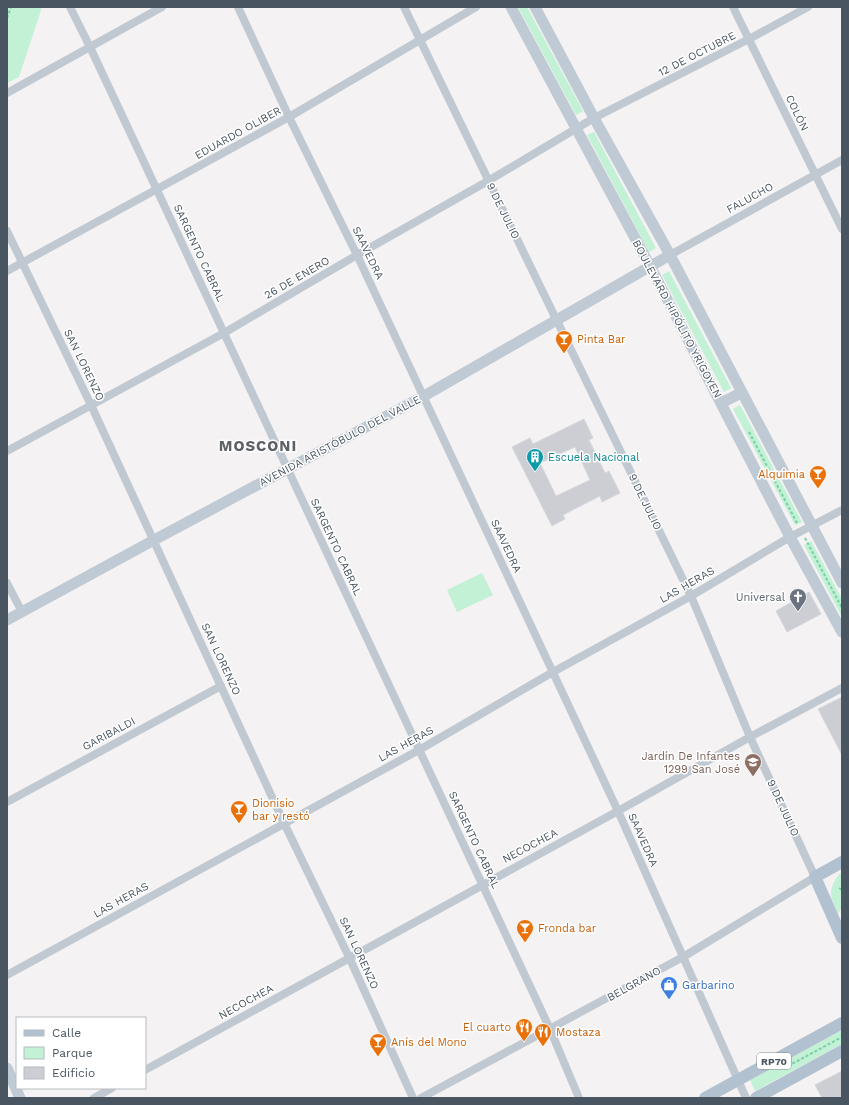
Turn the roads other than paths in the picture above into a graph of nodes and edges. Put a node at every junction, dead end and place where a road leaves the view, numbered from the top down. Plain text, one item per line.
1 (70, 7) edge
2 (162, 7) edge
3 (238, 7) edge
4 (404, 7) edge
5 (476, 7) edge
6 (511, 7) edge
7 (535, 7) edge
8 (733, 7) edge
9 (808, 7) edge
10 (749, 40) junction
11 (421, 41) junction
12 (90, 47) junction
13 (7, 92) edge
14 (289, 117) junction
15 (594, 118) junction
16 (576, 129) junction
17 (842, 160) edge
18 (815, 174) junction
19 (488, 181) junction
20 (157, 190) junction
21 (842, 229) edge
22 (7, 231) edge
23 (357, 255) junction
24 (670, 255) junction
25 (22, 263) junction
26 (650, 266) junction
27 (7, 272) edge
28 (557, 321) junction
29 (224, 333) junction
30 (741, 392) junction
31 (424, 396) junction
32 (721, 404) junction
33 (92, 405) junction
34 (7, 451) edge
35 (288, 470) junction
36 (842, 510) edge
37 (811, 526) junction
38 (790, 537) junction
39 (154, 540) junction
40 (7, 583) edge
41 (842, 583) edge
42 (691, 596) junction
43 (22, 612) junction
44 (7, 620) edge
45 (842, 632) edge
46 (554, 672) junction
47 (221, 686) junction
48 (842, 688) edge
49 (750, 736) junction
50 (419, 750) junction
51 (7, 802) edge
52 (618, 811) junction
53 (284, 823) junction
54 (842, 862) edge
55 (815, 877) junction
56 (482, 885) junction
57 (842, 938) edge
58 (349, 957) junction
59 (683, 957) junction
60 (7, 975) edge
61 (842, 1023) edge
62 (550, 1029) junction
63 (842, 1051) edge
64 (7, 1068) edge
65 (146, 1069) edge
66 (738, 1080) junction
67 (16, 1089) edge
68 (110, 1089) edge
69 (94, 1098) edge
70 (413, 1098) edge
71 (421, 1098) edge
72 (579, 1098) edge
73 (705, 1098) edge
74 (746, 1098) edge
75 (756, 1098) edge

1 - 12 street, SARGENTO CABRAL
2 - 12 street
3 - 14 street, SAAVEDRA
4 - 11 street, 9 DE JULIO
5 - 11 street, EDUARDO OLIBER
6 - 16 main road, BOULEVARD HIPÓLITO YRIGOYEN
7 - 15 main road, BOULEVARD HIPÓLITO YRIGOYEN
8 - 10 street, COLÓN
9 - 10 street, 12 DE OCTUBRE
10 - 15 street, 12 DE OCTUBRE
10 - 18 street, COLÓN
11 - 14 street, EDUARDO OLIBER
11 - 19 street, 9 DE JULIO
12 - 13 street
12 - 20 street, SARGENTO CABRAL
14 - 20 street, EDUARDO OLIBER
14 - 23 street, SAAVEDRA
15 - 16 street, 26 DE ENERO
15 - 24 main road, BOULEVARD HIPÓLITO YRIGOYEN
16 - 19 street, 26 DE ENERO
16 - 26 main road, BOULEVARD HIPÓLITO YRIGOYEN
17 - 18 street, FALUCHO
18 - 21 street, COLÓN
18 - 24 street, FALUCHO
19 - 23 street, 26 DE ENERO
19 - 28 street, 9 DE JULIO
20 - 25 street, EDUARDO OLIBER
20 - 29 street, SARGENTO CABRAL
22 - 25 street, SAN LORENZO
23 - 29 street, 26 DE ENERO
23 - 31 street, SAAVEDRA
24 - 26 main road, AVENIDA ARISTÓBULO DEL VALLE
24 - 30 main road, BOULEVARD HIPÓLITO YRIGOYEN
25 - 27 street, EDUARDO OLIBER
25 - 33 street, SAN LORENZO
26 - 28 main road, AVENIDA ARISTÓBULO DEL VALLE
26 - 32 main road, BOULEVARD HIPÓLITO YRIGOYEN
28 - 31 main road, AVENIDA ARISTÓBULO DEL VALLE
28 - 42 street, 9 DE JULIO
29 - 33 street, 26 DE ENERO
29 - 35 street, SARGENTO CABRAL
30 - 32 main road
30 - 37 main road, BOULEVARD HIPÓLITO YRIGOYEN
31 - 35 main road, AVENIDA ARISTÓBULO DEL VALLE
31 - 46 street, SAAVEDRA
32 - 38 main road, BOULEVARD HIPÓLITO YRIGOYEN
33 - 34 street, 26 DE ENERO
33 - 39 street, SAN LORENZO
35 - 39 main road, AVENIDA ARISTÓBULO DEL VALLE
35 - 50 street, SARGENTO CABRAL
36 - 37 street, LAS HERAS
37 - 38 street, LAS HERAS
37 - 41 main road, BOULEVARD HIPÓLITO YRIGOYEN
38 - 42 street, LAS HERAS
38 - 45 main road, BOULEVARD HIPÓLITO YRIGOYEN
39 - 43 main road, AVENIDA ARISTÓBULO DEL VALLE
39 - 47 street, SAN LORENZO
40 - 43 street
42 - 46 street, LAS HERAS
42 - 49 street, 9 DE JULIO
43 - 44 main road, AVENIDA ARISTÓBULO DEL VALLE
46 - 50 street, LAS HERAS
46 - 52 street, SAAVEDRA
47 - 51 street, GARIBALDI
47 - 53 street, SAN LORENZO
48 - 49 street, NECOCHEA
49 - 52 street, NECOCHEA
49 - 55 street, 9 DE JULIO
50 - 53 street, LAS HERAS
50 - 56 street, SARGENTO CABRAL
52 - 56 street, NECOCHEA
52 - 59 street, SAAVEDRA
53 - 58 street, SAN LORENZO
53 - 60 street, LAS HERAS
54 - 55 main road, BELGRANO
55 - 57 main road, 9 DE JULIO
55 - 59 street, BELGRANO
56 - 58 street, NECOCHEA
56 - 62 street, SARGENTO CABRAL
58 - 65 street, NECOCHEA
58 - 70 street, SAN LORENZO
59 - 62 street, BELGRANO
59 - 66 street, SAAVEDRA
61 - 66 main road, RP70
62 - 71 street, BELGRANO
62 - 72 street, SARGENTO CABRAL
63 - 75 main road, RP70
64 - 67 main road
66 - 73 main road, RP70
66 - 74 street, SAAVEDRA
68 - 69 street

